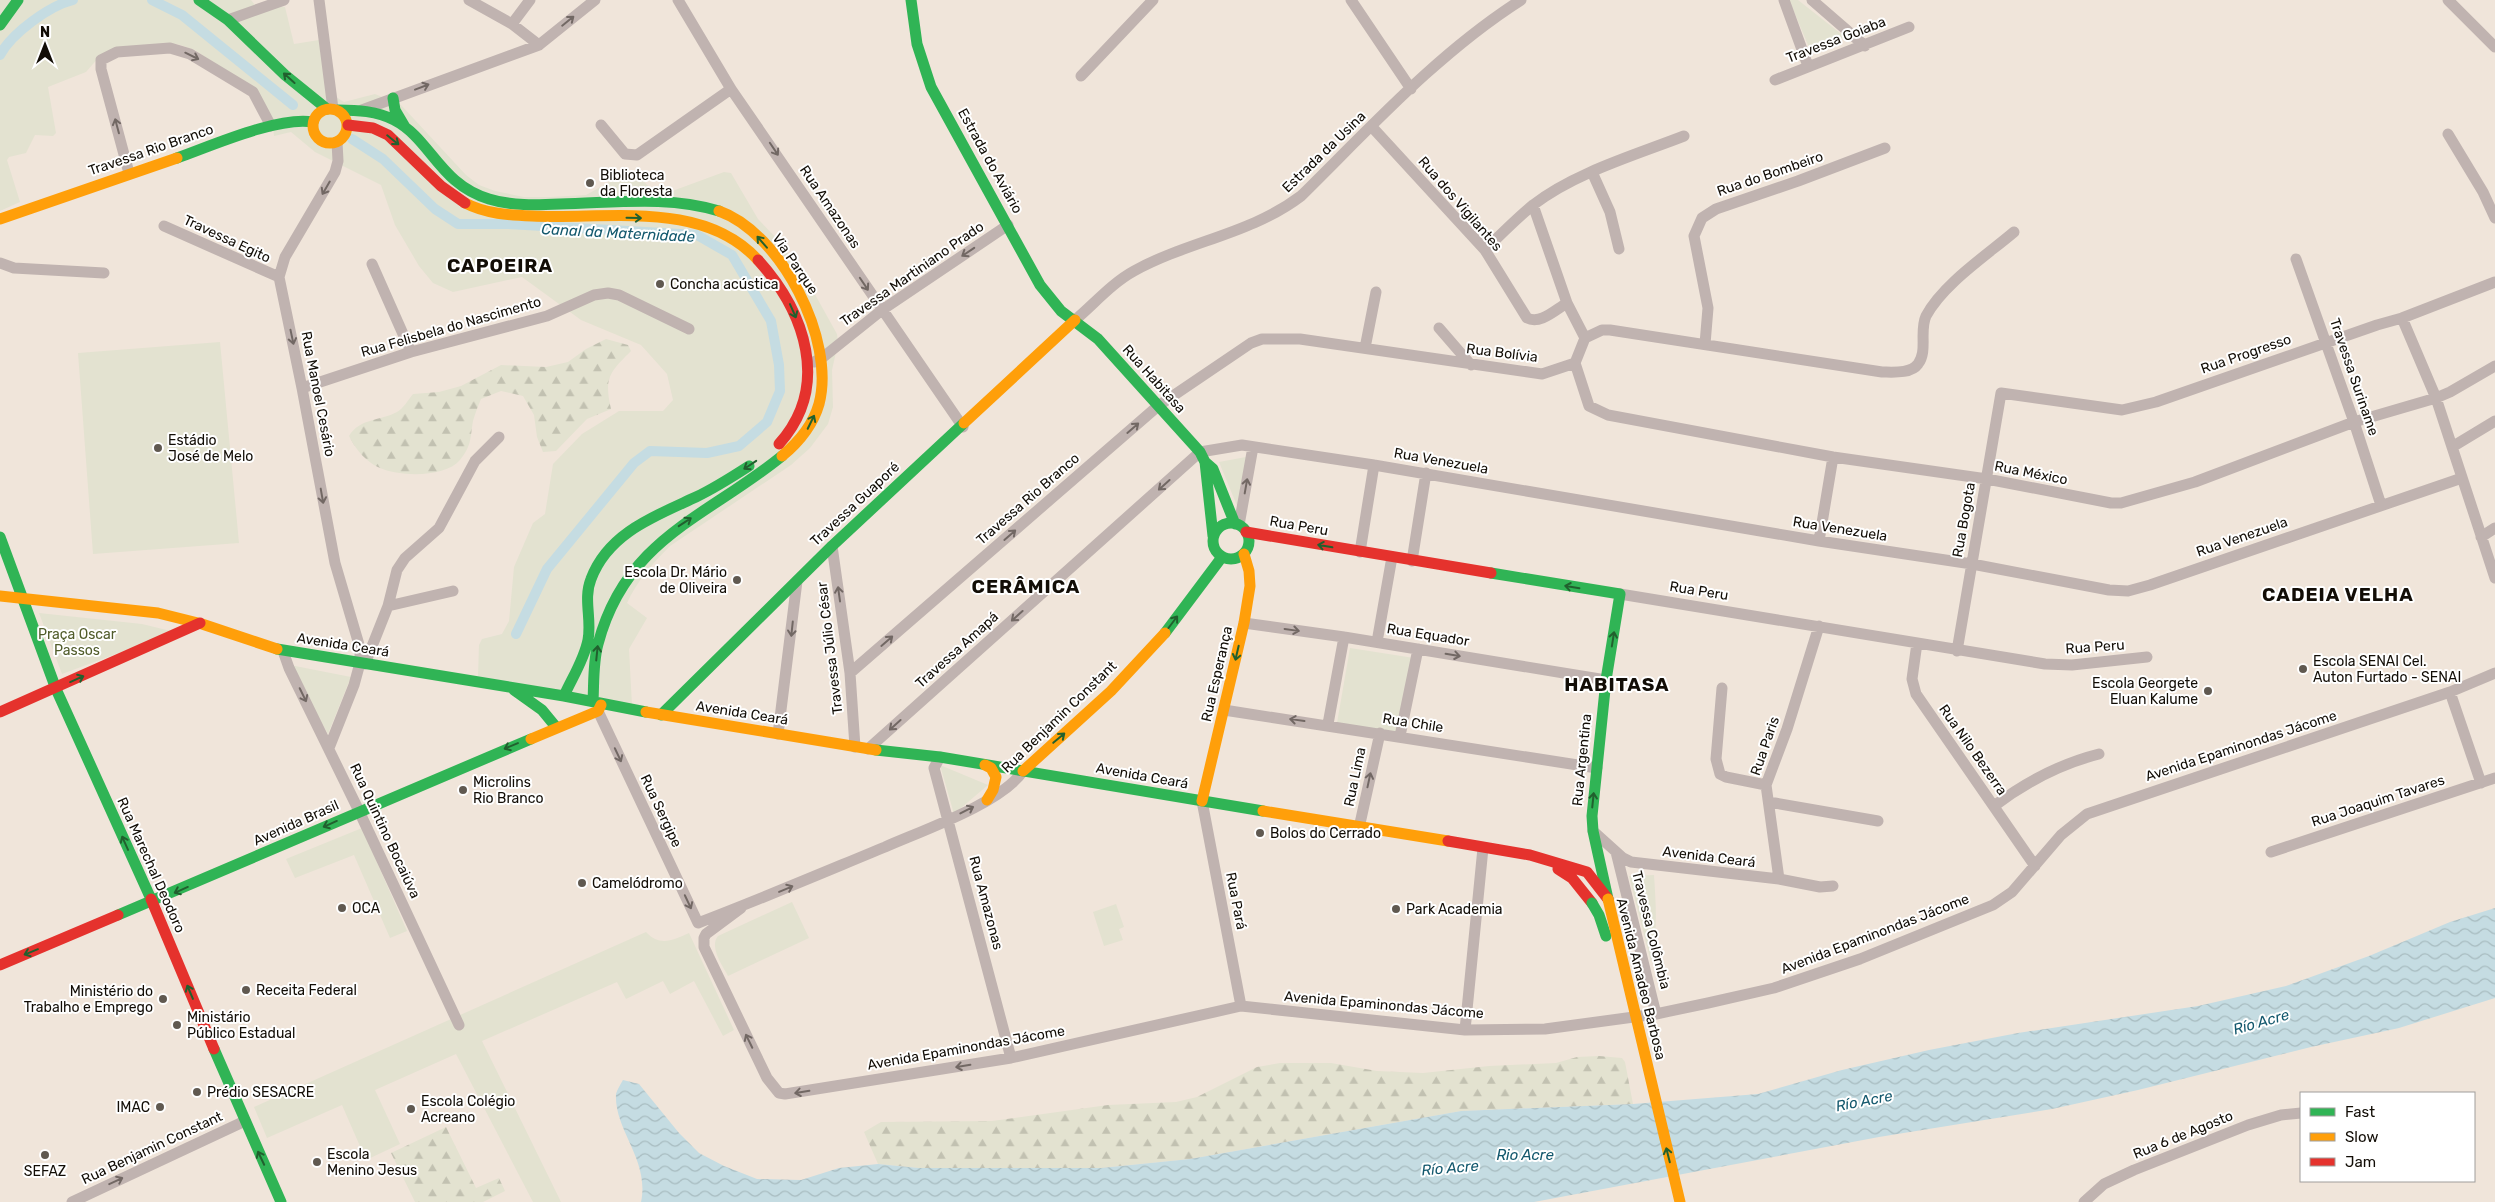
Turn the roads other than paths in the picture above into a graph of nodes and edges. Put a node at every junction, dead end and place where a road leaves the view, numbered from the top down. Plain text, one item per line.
1 (18, 0) edge
2 (199, 0) edge
3 (284, 0) edge
4 (319, 0) edge
5 (469, 0) edge
6 (530, 0) edge
7 (595, 0) edge
8 (678, 0) edge
9 (911, 0) edge
10 (1153, 0) edge
11 (1351, 0) edge
12 (1521, 0) edge
13 (1784, 0) edge
14 (1812, 0) edge
15 (2448, 0) edge
16 (228, 20) junction
17 (512, 24) junction
18 (0, 25) edge
19 (1908, 27) dead end
20 (539, 45) junction
21 (1865, 46) junction
22 (2495, 48) edge
23 (1808, 66) junction
24 (1081, 76) dead end
25 (1774, 80) dead end
26 (731, 89) junction
27 (1411, 89) junction
28 (393, 98) junction
29 (333, 109) junction
30 (360, 110) junction
31 (313, 122) junction
32 (601, 125) dead end
33 (272, 126) junction
34 (348, 126) junction
35 (405, 127) junction
36 (1372, 127) junction
37 (2448, 134) dead end
38 (1684, 136) dead end
39 (337, 142) junction
40 (1885, 148) dead end
41 (1592, 172) junction
42 (129, 173) junction
43 (1533, 205) junction
44 (2495, 218) edge
45 (0, 219) edge
46 (1008, 225) junction
47 (164, 226) dead end
48 (2014, 232) dead end
49 (1619, 249) dead end
50 (1484, 250) junction
51 (2296, 260) dead end
52 (0, 263) edge
53 (372, 264) dead end
54 (104, 272) dead end
55 (279, 278) junction
56 (2495, 282) edge
57 (1040, 285) junction
58 (1376, 292) dead end
59 (1567, 303) junction
60 (882, 310) junction
61 (2402, 318) junction
62 (1075, 320) junction
63 (1439, 328) dead end
64 (689, 329) dead end
65 (1585, 338) junction
66 (2326, 342) junction
67 (1705, 344) junction
68 (1050, 346) junction
69 (1365, 348) junction
70 (411, 352) junction
71 (1230, 356) joint
72 (822, 358) junction
73 (1575, 363) junction
74 (808, 364) junction
75 (1471, 365) junction
76 (2495, 366) edge
77 (302, 388) junction
78 (2001, 393) joint
79 (2436, 398) junction
80 (1158, 406) junction
81 (2495, 421) edge
82 (2354, 422) junction
83 (962, 427) junction
84 (499, 437) dead end
85 (2452, 446) junction
86 (1253, 447) junction
87 (1203, 457) junction
88 (1833, 457) junction
89 (1374, 465) junction
90 (1426, 473) junction
91 (2462, 478) junction
92 (1987, 479) junction
93 (2381, 505) junction
94 (1240, 527) junction
95 (2495, 528) edge
96 (1213, 536) junction
97 (0, 537) edge
98 (2481, 537) junction
99 (1819, 541) junction
100 (832, 546) junction
101 (1360, 552) junction
102 (1244, 554) junction
103 (1222, 557) junction
104 (1392, 557) junction
105 (1412, 561) junction
106 (1972, 564) junction
107 (2495, 578) edge
108 (797, 581) junction
109 (453, 591) dead end
110 (1620, 594) junction
111 (0, 596) edge
112 (22, 598) junction
113 (586, 604) junction
114 (388, 606) junction
115 (610, 610) junction
116 (1244, 623) junction
117 (200, 624) junction
118 (1819, 626) junction
119 (1344, 637) junction
120 (1377, 642) junction
121 (1916, 643) junction
122 (1418, 649) junction
123 (283, 651) junction
124 (1957, 651) junction
125 (2147, 657) dead end
126 (362, 664) junction
127 (850, 673) junction
128 (2495, 673) edge
129 (1606, 680) junction
130 (509, 687) junction
131 (1722, 688) dead end
132 (56, 689) junction
133 (2450, 692) junction
134 (564, 696) junction
135 (595, 708) junction
136 (1224, 710) junction
137 (0, 712) edge
138 (661, 716) junction
139 (1328, 724) junction
140 (556, 727) junction
141 (1380, 733) junction
142 (778, 734) junction
143 (1400, 736) junction
144 (855, 746) junction
145 (329, 748) junction
146 (868, 749) junction
147 (2099, 754) dead end
148 (940, 757) junction
149 (985, 765) junction
150 (1596, 768) junction
151 (1023, 771) junction
152 (2495, 778) edge
153 (2481, 782) junction
154 (1766, 785) junction
155 (987, 800) junction
156 (1202, 801) junction
157 (1768, 802) junction
158 (1994, 806) junction
159 (359, 811) junction
160 (949, 819) junction
161 (1878, 821) dead end
162 (1359, 828) junction
163 (1593, 831) junction
164 (1483, 848) junction
165 (1616, 852) junction
166 (2271, 852) dead end
167 (1543, 858) junction
168 (2035, 866) junction
169 (1779, 880) junction
170 (1833, 886) dead end
171 (1608, 899) junction
172 (152, 902) junction
173 (741, 908) junction
174 (698, 923) joint
175 (0, 965) edge
176 (1241, 1006) junction
177 (1656, 1014) junction
178 (459, 1025) dead end
179 (1465, 1030) junction
180 (1011, 1058) junction
181 (771, 1085) joint
182 (2300, 1113) edge
183 (245, 1121) junction
184 (72, 1202) edge
185 (282, 1202) edge
186 (1668, 1202) edge
187 (1680, 1202) edge
188 (2084, 1202) edge

1 - 18 street
2 - 16 street
3 - 16 street
4 - 29 street
5 - 17 street
6 - 17 street
20 -> 7 street
8 - 26 street, Rua Amazonas
9 - 46 street, Estrada do Aviário
10 - 24 street
11 - 27 street
12 - 27 street, Estrada da Usina
13 - 23 street
14 - 21 street
15 - 22 street
29 -> 16 street
17 - 20 street
19 - 21 street, Travessa Goiaba
28 -> 20 street
21 - 23 street, Travessa Goiaba
23 - 25 street, Travessa Goiaba
26 - 32 street
26 -> 60 street, Rua Amazonas
27 - 36 street, Estrada da Usina
28 - 30 street
28 - 35 street
29 - 30 street, Via Parque
29 - 31 street
29 - 34 street
30 - 34 street
30 - 35 street, Via Parque
31 - 33 street, Travessa Rio Branco
31 - 39 street
33 - 42 street, Travessa Rio Branco
42 -> 33 street
34 - 39 street
34 -> 74 street, Via Parque
72 -> 35 street, Via Parque
36 - 50 street, Rua dos Vigilantes
36 - 62 street, Estrada da Usina
37 - 44 street
38 - 41 street
39 -> 55 street, Rua Manoel Cesário
40 - 67 street, Rua do Bombeiro
41 - 43 street
41 - 49 street
42 - 45 street, Travessa Rio Branco
43 - 50 street
43 - 59 street
46 - 57 street, Estrada do Aviário
46 -> 60 street, Travessa Martiniano Prado
47 - 55 street, Travessa Egito
48 - 67 street
50 - 59 street, Rua dos Vigilantes
51 - 66 street, Travessa Suriname
52 - 54 street
53 - 70 street
55 -> 77 street, Rua Manoel Cesário
56 - 61 street, Rua Progresso
57 - 62 street, Estrada do Aviário
57 - 68 street
58 - 69 street
59 - 65 street
60 - 72 street, Travessa Martiniano Prado
60 - 83 street, Rua Amazonas
61 - 66 street, Rua Progresso
61 - 79 street
62 - 68 street, Travessa Guaporé
62 - 80 street, Rua Habitasa
63 - 75 street
64 - 70 street, Rua Felisbela do Nascimento
65 - 67 street
65 - 73 street
66 - 78 street, Rua Progresso
66 - 82 street, Travessa Suriname
68 - 83 street, Travessa Guaporé
69 - 71 street, Rua Bolívia
69 - 75 street, Rua Bolívia
70 - 77 street, Rua Felisbela do Nascimento
71 - 80 street, Travessa Rio Branco
72 - 74 street, Travessa Martiniano Prado
115 -> 72 street, Via Parque
73 - 75 street, Rua Bolívia
73 - 88 street, Rua México
74 -> 113 street, Via Parque
76 - 79 street, Rua México
77 -> 126 street, Rua Manoel Cesário
78 - 92 street, Rua Bogota
79 - 82 street, Rua México
79 - 85 street
80 - 87 street, Rua Habitasa
127 -> 80 street, Travessa Rio Branco
81 - 85 street
82 - 92 street, Rua México
82 - 93 street, Travessa Suriname
83 - 100 street, Travessa Guaporé
84 - 114 street
85 - 91 street
86 - 87 street, Rua Venezuela
86 - 89 street, Rua Venezuela
94 -> 86 street
87 - 94 street, Rua Habitasa
87 - 96 street
87 -> 146 street, Travessa Amapá
88 - 92 street, Rua México
88 - 99 street
89 - 90 street, Rua Venezuela
89 - 101 street
90 - 99 street, Rua Venezuela
90 - 105 street
91 - 93 street, Rua Venezuela
91 - 98 street
92 - 106 street, Rua Bogota
93 - 106 street, Rua Venezuela
94 - 96 street
101 -> 94 street, Rua Peru
94 - 102 street
95 - 98 street
96 - 103 street
97 - 112 street, Rua Marechal Deodoro
98 - 107 street
99 - 106 street, Rua Venezuela
100 - 108 street, Travessa Guaporé
127 -> 100 street, Travessa Júlio César
101 - 104 street, Rua Peru
102 - 103 street
102 - 116 street, Rua Esperança
151 -> 103 street, Rua Benjamin Constant
104 - 105 street, Rua Peru
104 - 120 street
110 -> 105 street, Rua Peru
106 - 124 street, Rua Bogota
108 - 138 street, Travessa Guaporé
108 -> 142 street
109 - 114 street
110 - 118 street, Rua Peru
129 -> 110 street, Rua Argentina
111 - 112 street, Avenida Ceará
112 - 117 street, Avenida Ceará
112 - 132 street, Rua Marechal Deodoro
113 - 115 street
113 - 134 street, Via Parque
114 - 126 street
135 -> 115 street, Via Parque
116 -> 119 street, Rua Equador
116 -> 136 street, Rua Esperança
117 - 123 street, Avenida Ceará
132 -> 117 street
118 - 121 street, Rua Peru
118 - 154 street, Rua Paris
119 - 120 street, Rua Equador
119 - 139 street
120 - 122 street, Rua Equador
121 - 124 street, Rua Peru
121 - 158 street, Rua Nilo Bezerra
122 -> 129 street, Rua Equador
122 - 143 street
123 - 126 street, Avenida Ceará
123 -> 145 street, Rua Quintino Bocaiúva
124 - 125 street, Rua Peru
126 - 130 street, Avenida Ceará
126 - 145 street
127 - 144 street, Travessa Júlio César
128 - 133 street, Avenida Epaminondas Jácome
129 - 150 street, Rua Argentina
130 - 134 street, Avenida Ceará
130 - 140 street
131 - 154 street
132 - 137 street
172 -> 132 street, Rua Marechal Deodoro
133 - 153 street
133 - 168 street, Avenida Epaminondas Jácome
134 - 135 street, Avenida Ceará
135 - 138 street, Avenida Ceará
135 - 140 street, Avenida Brasil
135 -> 174 street, Rua Sergipe
139 -> 136 street, Rua Chile
136 - 156 street, Rua Esperança
138 - 142 street, Avenida Ceará
139 - 141 street, Rua Chile
140 -> 159 street, Avenida Brasil
141 - 143 street, Rua Chile
162 -> 141 street, Rua Lima
142 - 144 street, Avenida Ceará
143 - 150 street, Rua Chile
144 - 146 street, Avenida Ceará
145 - 159 street, Rua Quintino Bocaiúva
146 - 148 street, Avenida Ceará
147 - 158 street
148 - 149 street, Avenida Ceará
148 - 160 street, Rua Amazonas
149 - 151 street, Avenida Ceará
149 - 155 street
163 -> 150 street, Rua Argentina
151 - 155 street, Rua Benjamin Constant
151 - 156 street, Avenida Ceará
152 - 153 street, Rua Joaquim Tavares
153 - 166 street, Rua Joaquim Tavares
154 - 157 street, Rua Paris
160 -> 155 street, Rua Benjamin Constant
156 - 162 street, Avenida Ceará
156 - 176 street, Rua Pará
157 - 161 street
157 - 169 street, Rua Paris
158 - 168 street, Rua Nilo Bezerra
159 -> 172 street, Avenida Brasil
159 - 178 street, Rua Quintino Bocaiúva
173 -> 160 street, Rua Benjamin Constant
160 - 180 street, Rua Amazonas
162 - 164 street, Avenida Ceará
163 - 165 street, Avenida Ceará
163 - 171 street, Rua Argentina
164 - 167 street, Avenida Amadeo Barbosa
164 - 179 street
165 - 169 street, Avenida Ceará
165 - 177 street, Travessa Colômbia
167 - 171 street, Avenida Amadeo Barbosa
167 - 186 street, Avenida Amadeo Barbosa, bridge
168 - 177 street, Avenida Epaminondas Jácome
169 - 170 street, Avenida Ceará
187 -> 171 street, Avenida Amadeo Barbosa, bridge
172 -> 175 street, Avenida Brasil
183 -> 172 street, Rua Marechal Deodoro
173 - 174 street, Rua Benjamin Constant
181 -> 173 street, Rua Benjamin Constant
176 - 179 street, Avenida Epaminondas Jácome
176 - 180 street, Avenida Epaminondas Jácome
177 - 179 street, Avenida Epaminondas Jácome
180 -> 181 street, Avenida Epaminondas Jácome
182 - 188 street, Rua 6 de Agosto
184 -> 183 street, Rua Benjamin Constant
185 -> 183 street, Rua Marechal Deodoro

